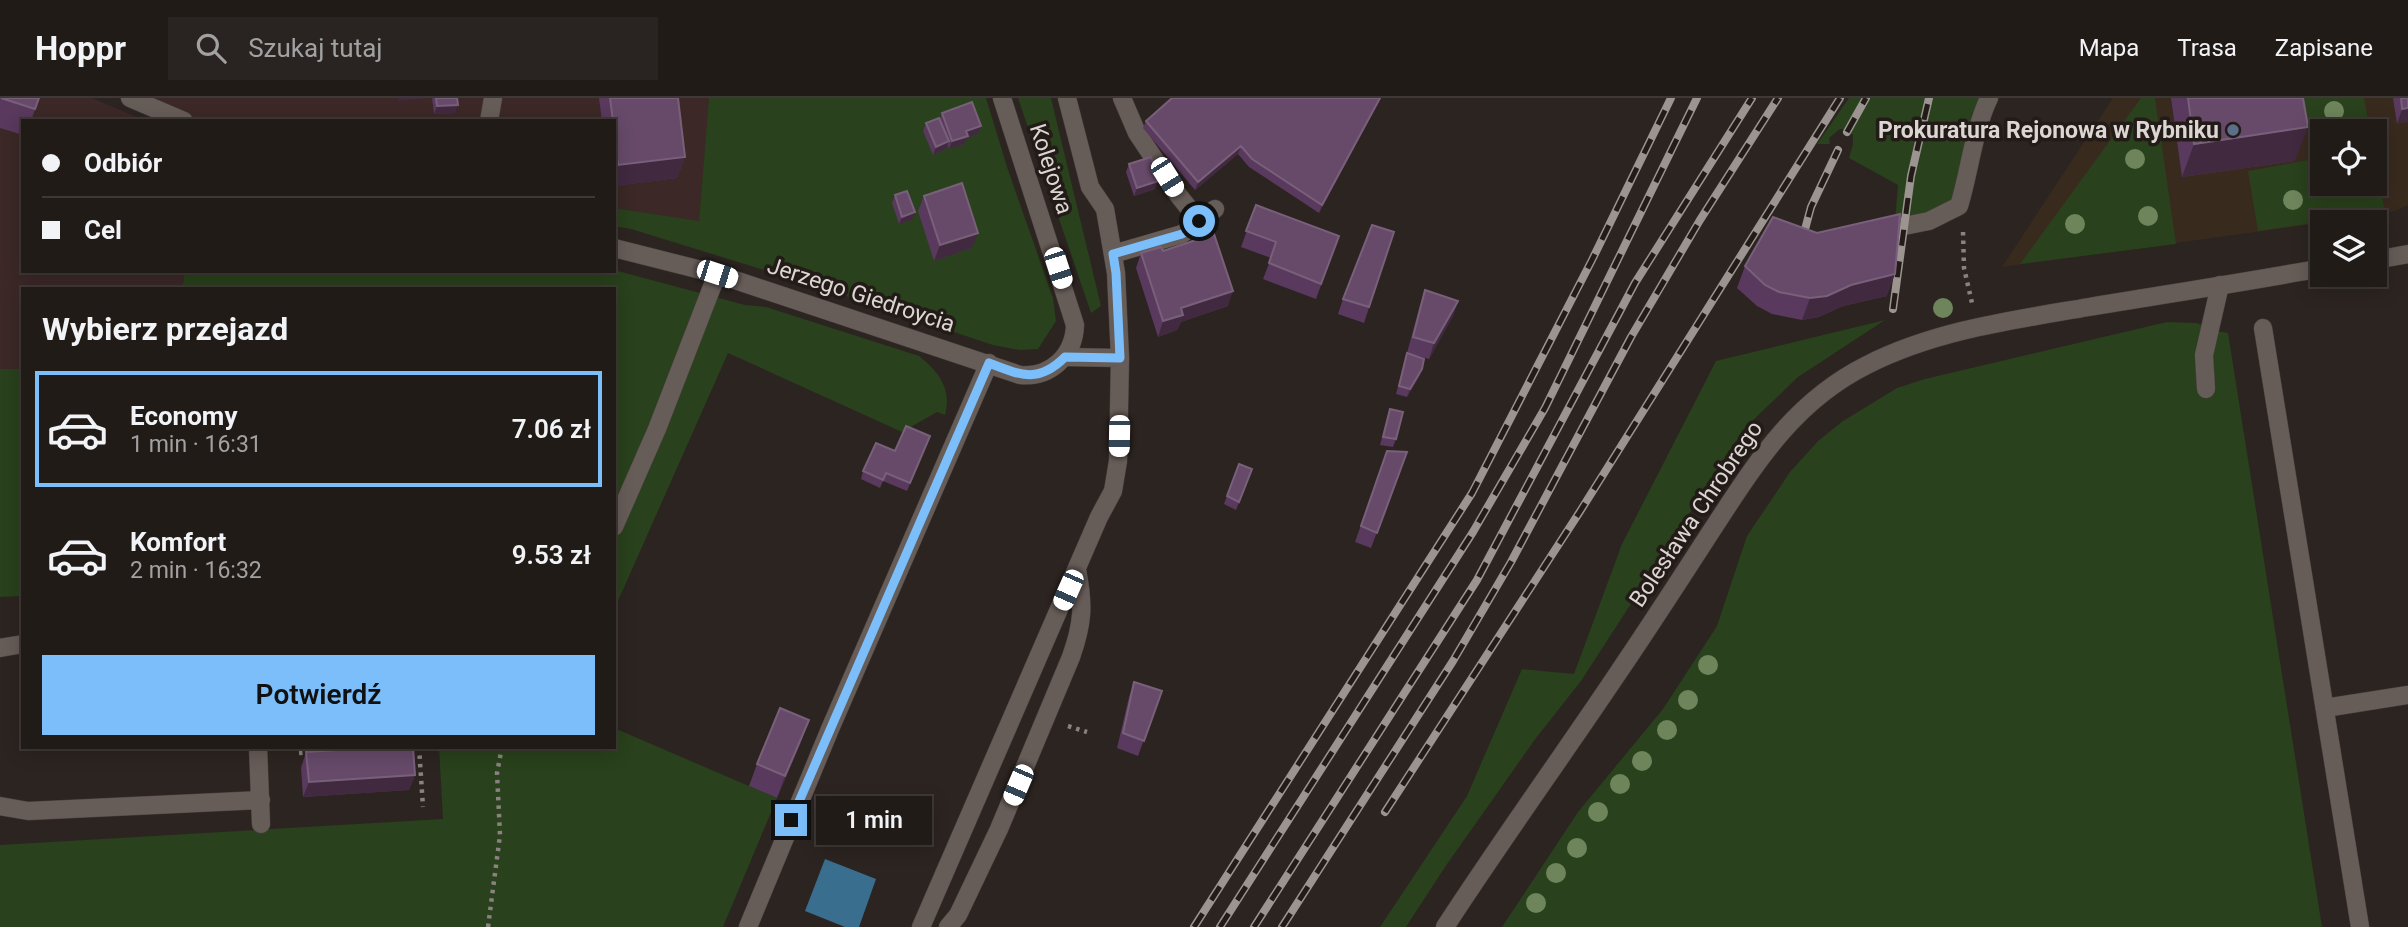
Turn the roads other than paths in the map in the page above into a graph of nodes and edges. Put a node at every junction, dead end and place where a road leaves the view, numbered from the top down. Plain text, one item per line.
1 (130, 98) edge
2 (492, 98) edge
3 (1002, 98) edge
4 (1067, 98) edge
5 (1122, 98) edge
6 (1989, 98) edge
7 (179, 119) edge
8 (489, 119) edge
9 (1215, 209) dead end
10 (1199, 221) junction
11 (1894, 228) edge
12 (616, 249) edge
13 (1113, 254) junction
14 (2408, 254) edge
15 (2387, 258) edge
16 (2310, 270) edge
17 (717, 274) junction
18 (2220, 285) junction
19 (2263, 328) dead end
20 (1065, 357) junction
21 (1120, 358) junction
22 (989, 363) junction
23 (2206, 389) dead end
24 (616, 522) edge
25 (1077, 570) junction
26 (21, 645) edge
27 (0, 648) edge
28 (2408, 695) edge
29 (2325, 708) junction
30 (258, 749) edge
31 (261, 800) junction
32 (0, 806) edge
33 (261, 824) dead end
34 (748, 927) edge
35 (921, 927) edge
36 (948, 927) edge
37 (1445, 927) edge
38 (2360, 927) edge

1 - 7 street
2 - 8 street
3 - 20 street, Kolejowa
4 - 13 street
5 - 10 street
6 - 11 street
9 - 10 street
10 - 13 street
12 - 17 street, Jerzego Giedroycia
13 - 21 street
14 - 15 street
16 - 18 street, Bolesława Chrobrego
17 - 22 street, Jerzego Giedroycia
17 - 24 street
18 - 23 street
18 - 37 street, Bolesława Chrobrego
19 - 29 street
20 - 21 street
20 - 22 street, Jerzego Giedroycia
21 - 25 street
22 - 34 street
25 - 35 street
25 - 36 street
26 - 27 street
28 - 29 street
29 - 38 street
30 - 31 street
31 - 32 street
31 - 33 street

